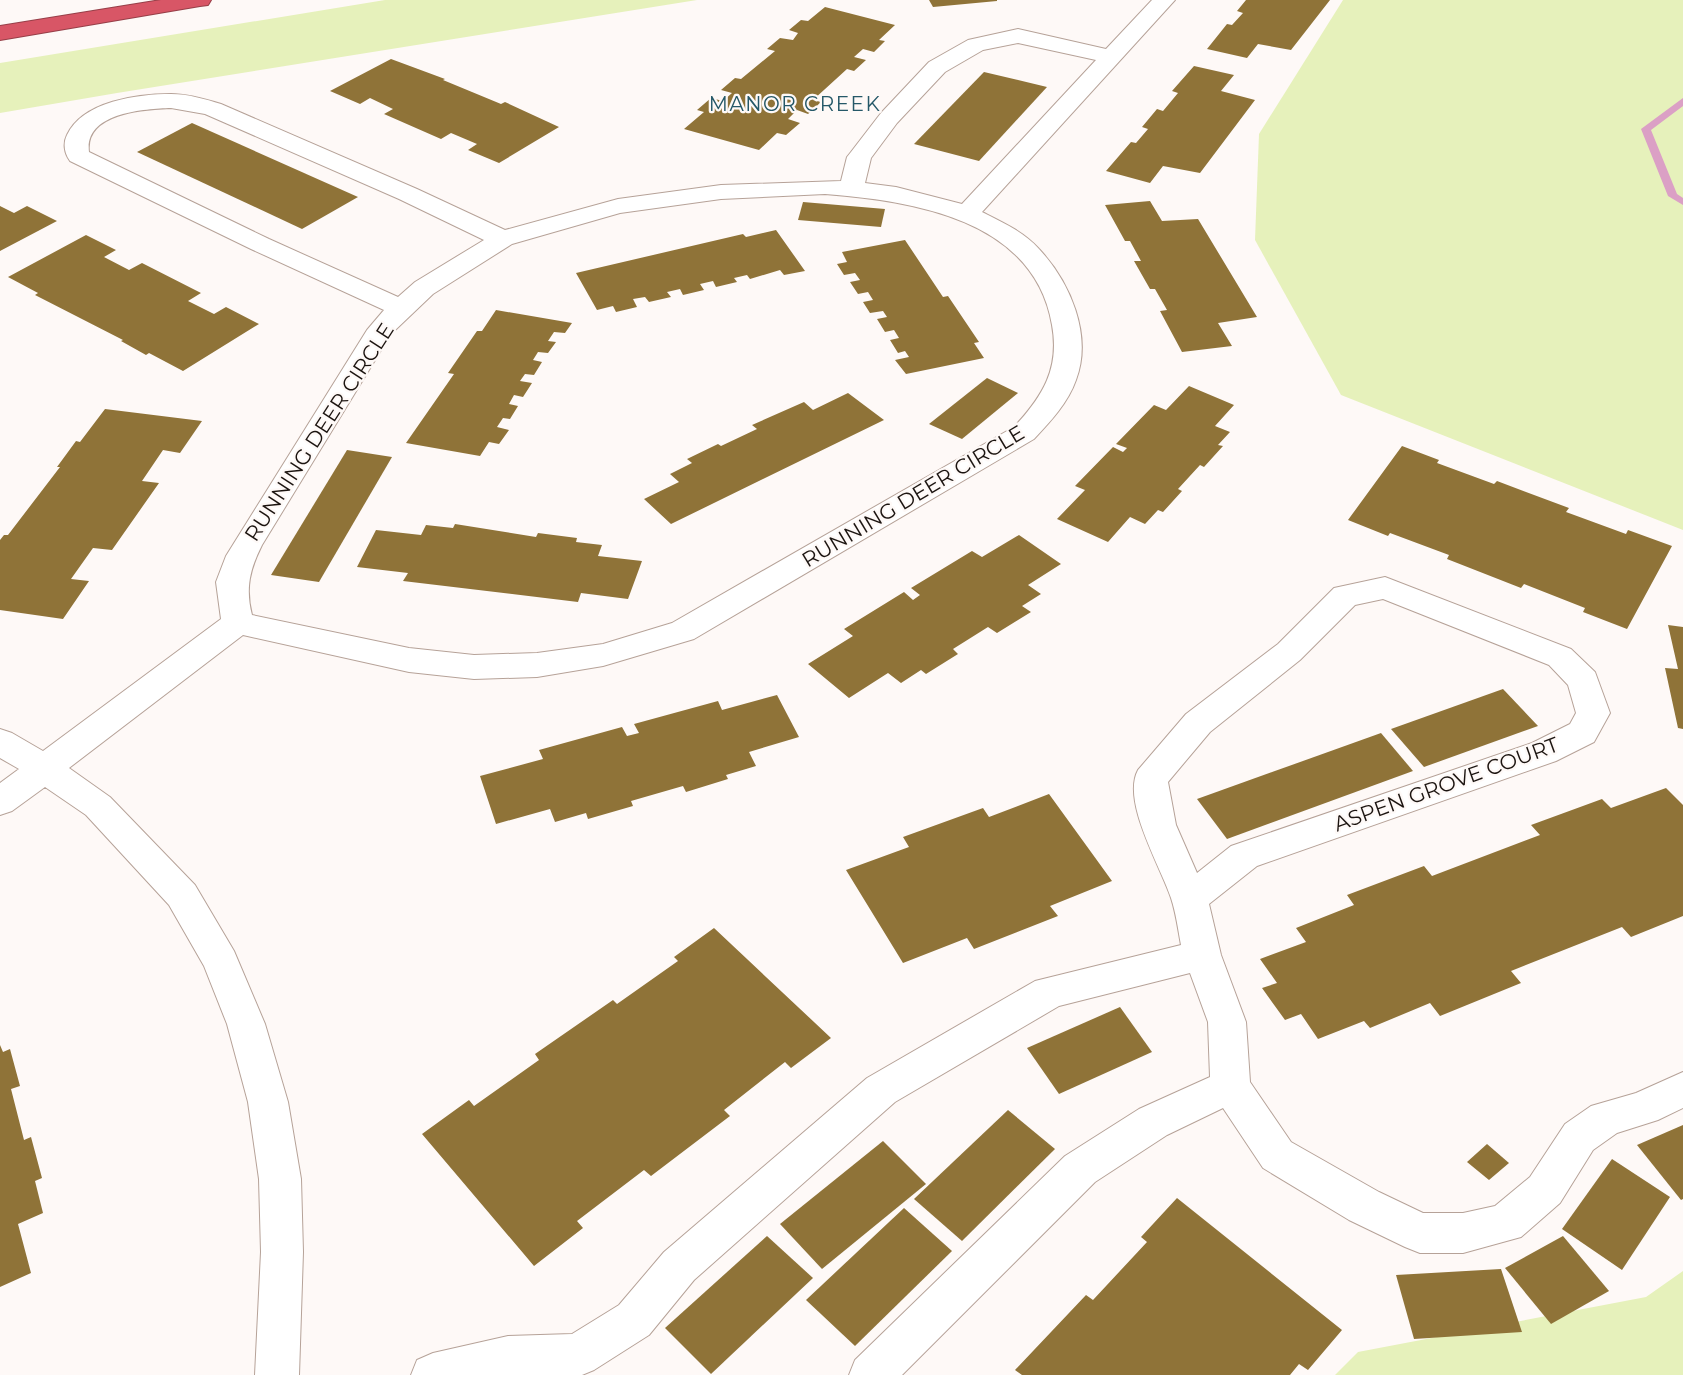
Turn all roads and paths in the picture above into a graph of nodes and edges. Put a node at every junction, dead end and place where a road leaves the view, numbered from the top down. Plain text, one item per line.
1 (200, 0) edge
2 (1164, 0) edge
3 (0, 33) edge
4 (1111, 57) junction
5 (852, 188) junction
6 (966, 214) junction
7 (502, 239) junction
8 (401, 308) junction
9 (238, 623) junction
10 (0, 742) edge
11 (44, 768) junction
12 (0, 802) edge
13 (1190, 899) junction
14 (1202, 955) junction
15 (1230, 1086) junction
16 (1683, 1089) edge
17 (584, 1365) edge
18 (278, 1375) edge
19 (433, 1375) edge
20 (871, 1375) edge

1 - 3 highway
2 - 4 street
4 - 5 street
4 - 6 street
5 - 6 street, RUNNING DEER CIRCLE
5 - 7 street, RUNNING DEER CIRCLE
6 - 9 street, RUNNING DEER CIRCLE
7 - 8 street, RUNNING DEER CIRCLE
7 - 8 street
8 - 9 street, RUNNING DEER CIRCLE
9 - 11 street
10 - 11 street
11 - 12 street
11 - 18 street
13 - 13 street, ASPEN GROVE COURT
13 - 14 street, ASPEN GROVE COURT
14 - 15 street, ASPEN GROVE COURT
14 - 17 street
15 - 16 street
15 - 20 street
17 - 19 street

